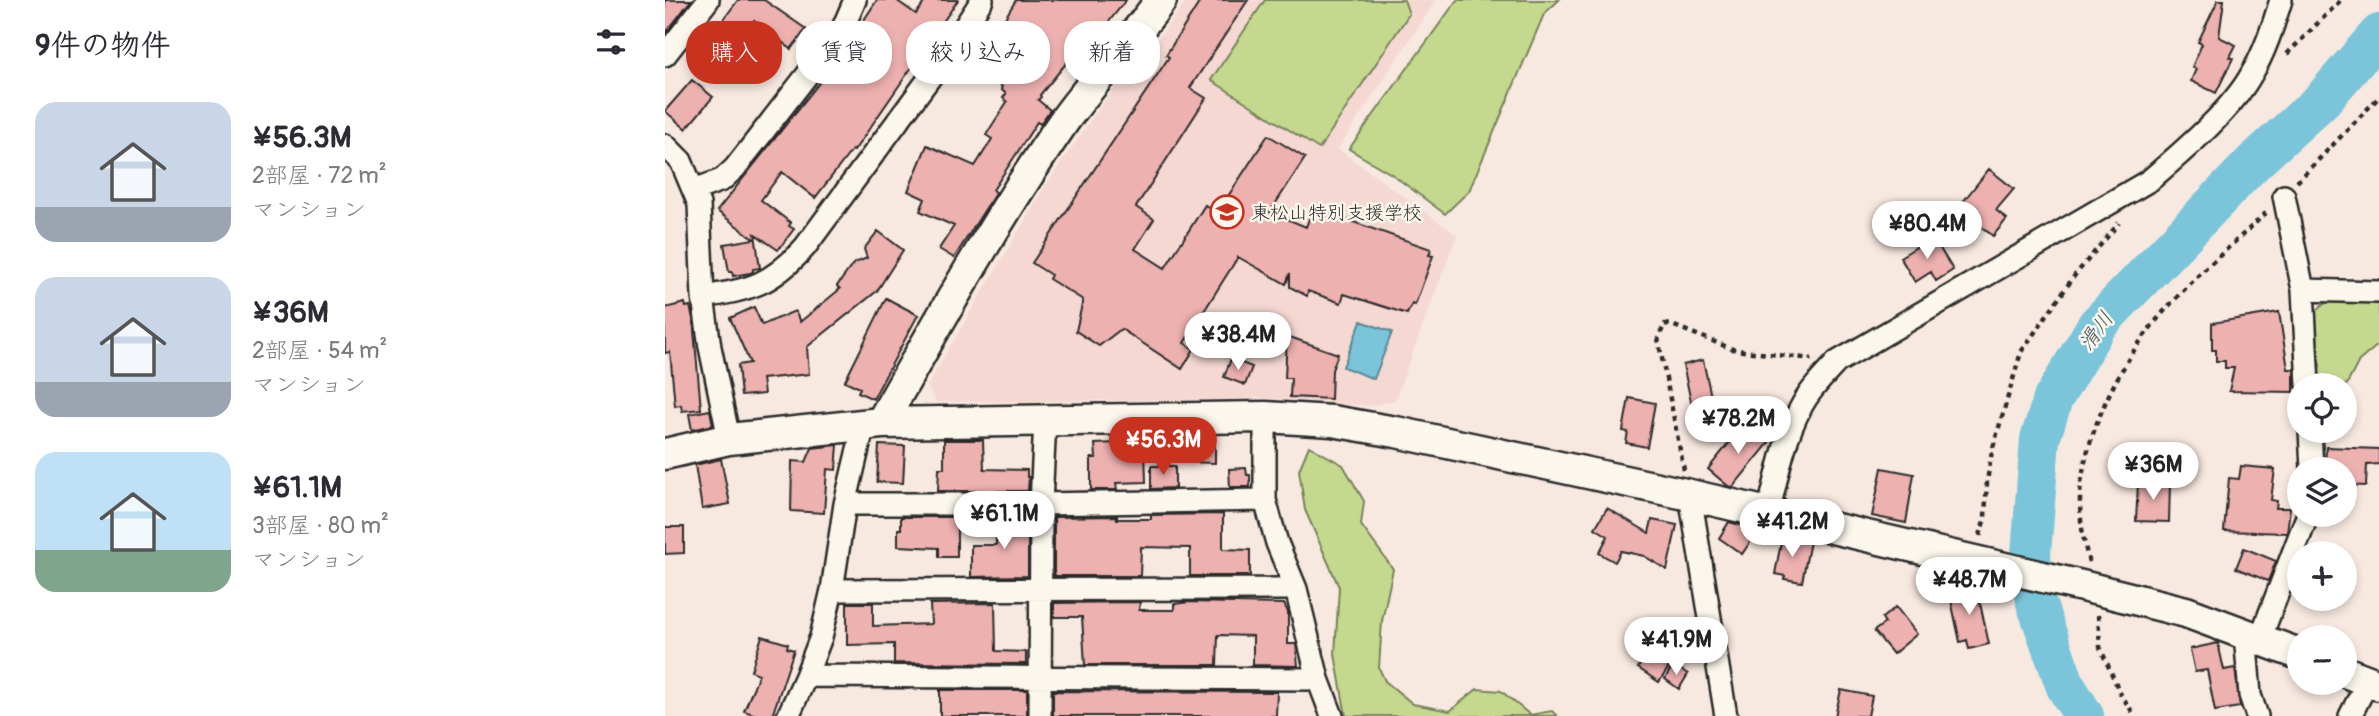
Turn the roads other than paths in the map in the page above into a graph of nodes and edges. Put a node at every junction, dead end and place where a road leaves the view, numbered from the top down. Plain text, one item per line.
1 (709, 0) edge
2 (855, 0) edge
3 (982, 0) edge
4 (1161, 0) edge
5 (2281, 0) edge
6 (665, 55) edge
7 (665, 145) edge
8 (694, 190) junction
9 (2284, 196) road end
10 (2303, 290) junction
11 (2379, 292) edge
12 (703, 298) junction
13 (2307, 373) edge
14 (1265, 417) junction
15 (1045, 420) junction
16 (872, 424) junction
17 (729, 439) junction
18 (665, 454) edge
19 (1690, 495) junction
20 (1265, 500) junction
21 (845, 504) junction
22 (1041, 504) junction
23 (1768, 513) junction
24 (2302, 527) edge
25 (1296, 589) junction
26 (832, 590) junction
27 (1041, 590) junction
28 (2253, 636) junction
29 (2287, 649) edge
30 (806, 676) junction
31 (1041, 678) junction
32 (1318, 679) junction
33 (2364, 679) edge
34 (788, 716) edge
35 (1040, 716) edge
36 (1332, 716) edge
37 (1727, 716) edge
38 (2257, 716) edge
39 (2350, 716) edge

1 - 6 street
2 - 8 street
3 - 12 street
4 - 16 street
5 - 23 street
7 - 8 street
8 - 12 street
9 - 10 street
10 - 11 street
10 - 13 street
12 - 17 street
14 - 15 street
14 - 19 street
14 - 20 street
15 - 16 street
15 - 22 street
16 - 17 street
16 - 21 street
17 - 18 street
19 - 23 street
19 - 37 street
20 - 22 street
20 - 25 street
21 - 22 street
21 - 26 street
22 - 27 street
23 - 28 street
24 - 28 street
25 - 27 street
25 - 32 street
26 - 27 street
26 - 30 street
27 - 31 street
28 - 29 street
28 - 38 street
30 - 31 street
30 - 34 street
31 - 32 street
31 - 35 street
32 - 36 street
33 - 39 street

